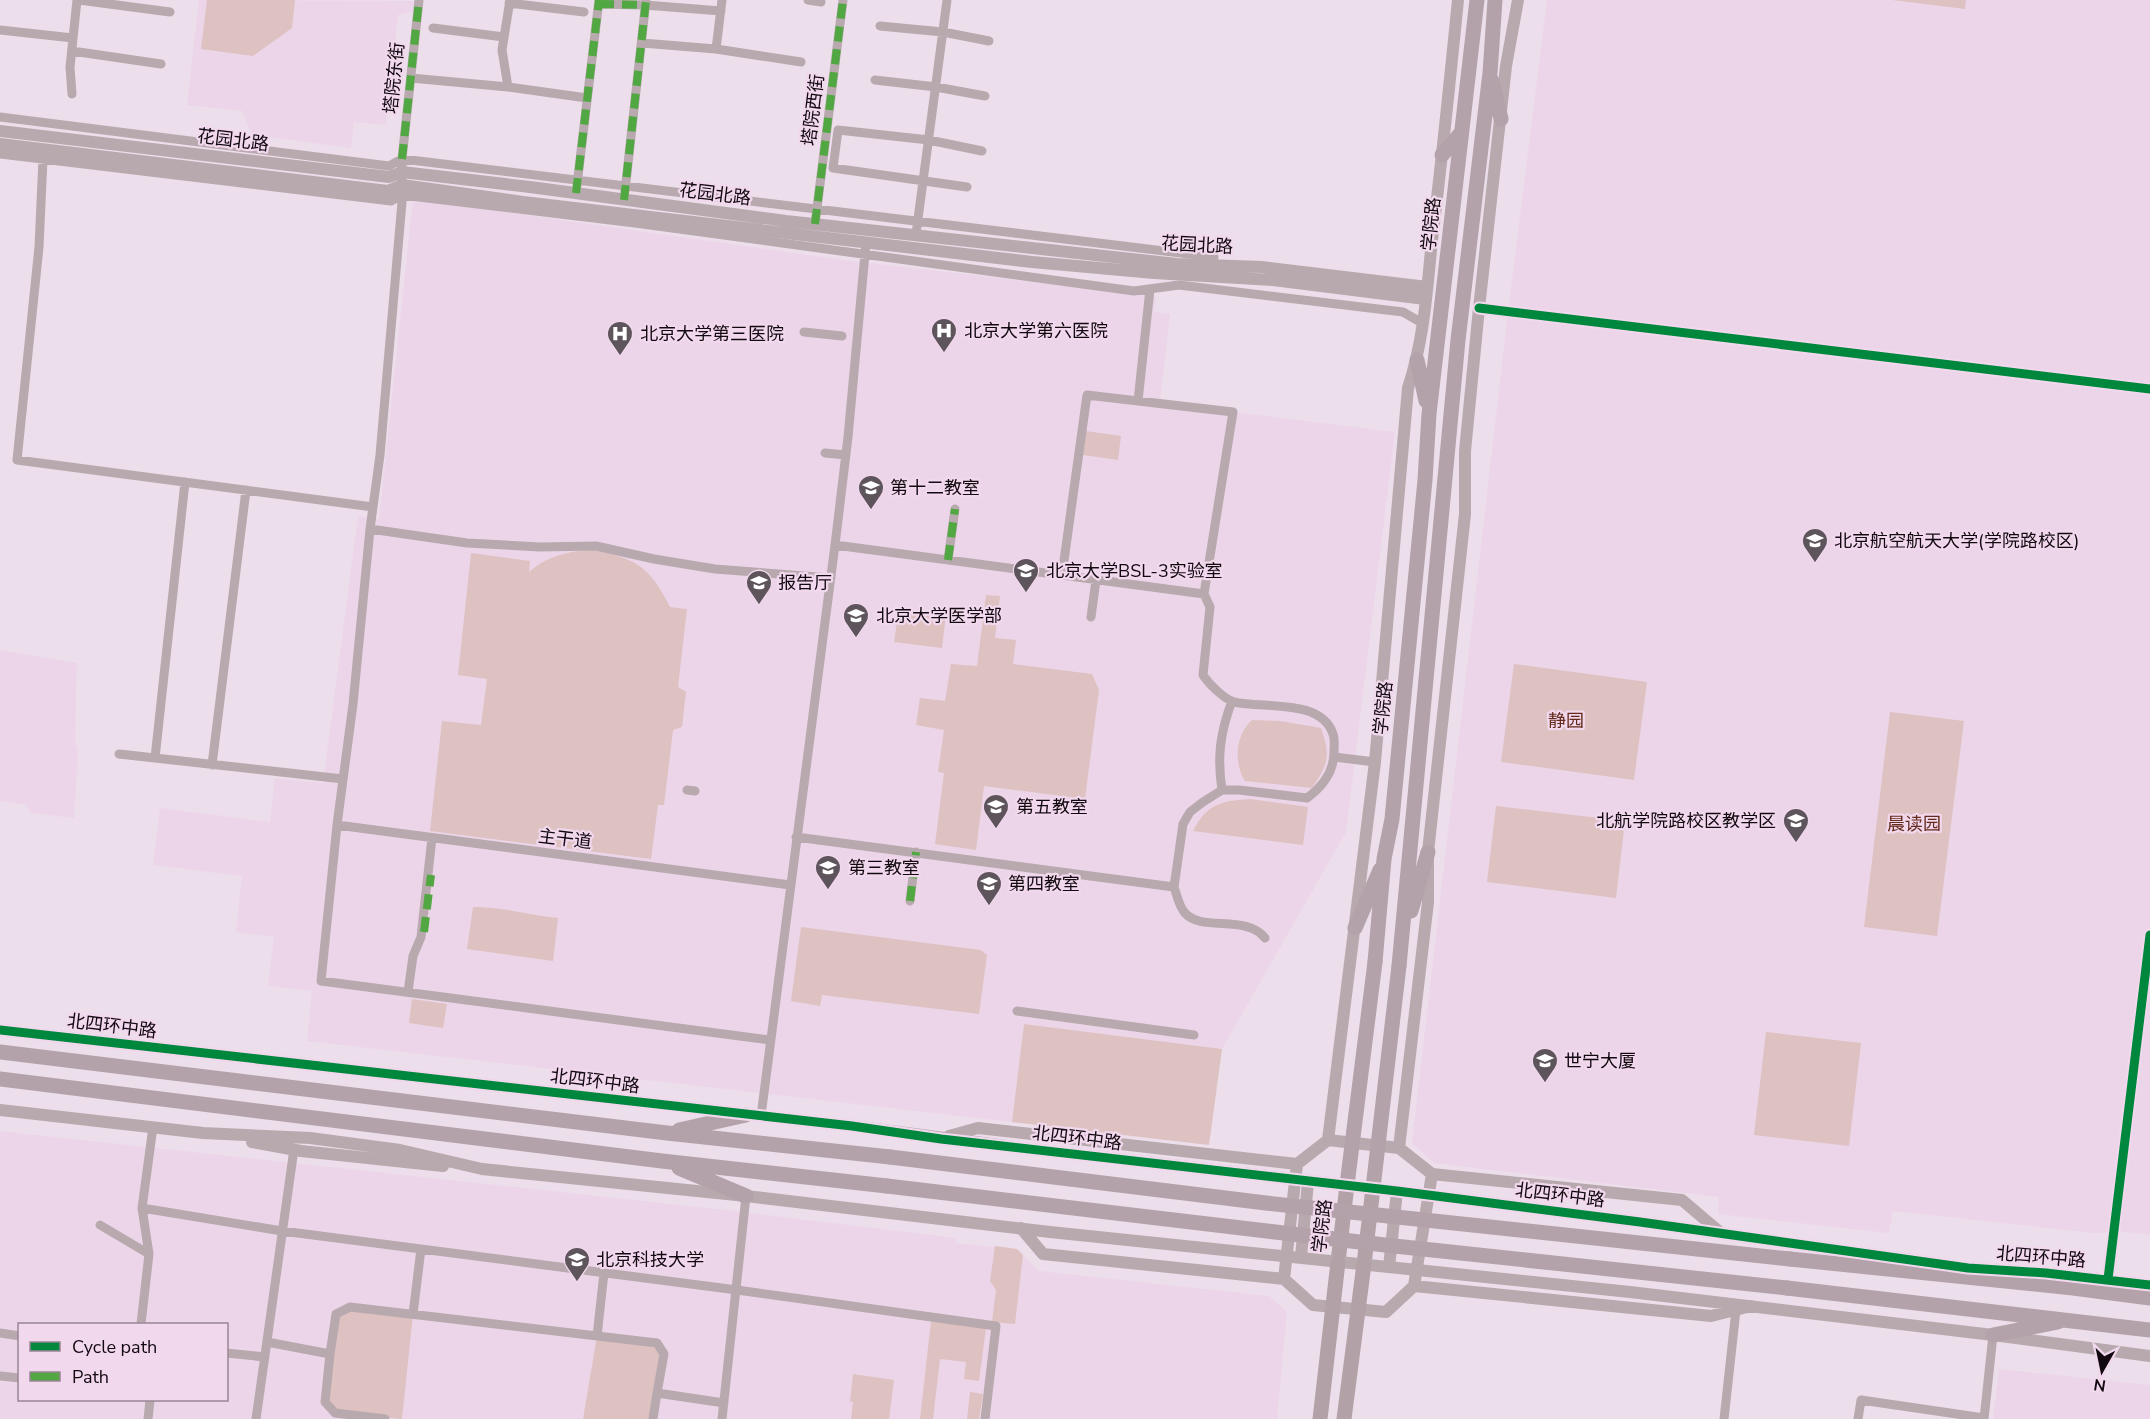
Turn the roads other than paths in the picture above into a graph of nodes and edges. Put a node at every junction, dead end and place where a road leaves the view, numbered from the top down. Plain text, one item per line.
1 (78, 0) edge
2 (419, 0) edge
3 (722, 0) edge
4 (808, 0) edge
5 (843, 0) edge
6 (947, 0) edge
7 (1458, 0) edge
8 (1477, 0) edge
9 (1495, 0) edge
10 (1518, 0) edge
11 (510, 2) edge
12 (599, 2) edge
13 (646, 2) edge
14 (821, 2) dead end
15 (721, 11) junction
16 (170, 12) dead end
17 (584, 12) dead end
18 (880, 26) dead end
19 (433, 28) dead end
20 (0, 30) edge
21 (943, 32) junction
22 (504, 37) junction
23 (74, 38) junction
24 (989, 41) dead end
25 (642, 43) junction
26 (716, 49) junction
27 (72, 51) junction
28 (801, 62) dead end
29 (161, 64) dead end
30 (1490, 73) junction
31 (411, 78) junction
32 (875, 80) dead end
33 (508, 87) junction
34 (936, 87) junction
35 (72, 94) dead end
36 (985, 96) dead end
37 (587, 98) junction
38 (0, 117) edge
39 (1501, 119) junction
40 (0, 131) edge
41 (1461, 133) junction
42 (928, 140) junction
43 (0, 144) edge
44 (982, 151) dead end
45 (0, 154) edge
46 (45, 154) junction
47 (1442, 155) junction
48 (402, 159) junction
49 (923, 181) junction
50 (402, 184) junction
51 (576, 187) junction
52 (625, 187) junction
53 (967, 187) dead end
54 (624, 200) junction
55 (817, 209) junction
56 (815, 224) junction
57 (917, 228) junction
58 (865, 249) junction
59 (1214, 256) dead end
60 (1150, 289) junction
61 (1426, 293) junction
62 (1422, 323) junction
63 (804, 333) dead end
64 (842, 336) dead end
65 (1417, 360) junction
66 (1138, 401) junction
67 (1429, 414) junction
68 (825, 453) dead end
69 (846, 455) junction
70 (185, 482) junction
71 (246, 490) junction
72 (373, 507) junction
73 (955, 509) dead end
74 (370, 529) junction
75 (836, 545) junction
76 (948, 560) junction
77 (1062, 575) junction
78 (831, 578) junction
79 (1096, 580) junction
80 (1204, 594) junction
81 (1091, 616) dead end
82 (1232, 701) junction
83 (119, 754) dead end
84 (1334, 757) junction
85 (155, 758) junction
86 (1375, 762) junction
87 (212, 765) junction
88 (343, 779) junction
89 (1222, 790) junction
90 (337, 825) junction
91 (796, 837) junction
92 (432, 838) junction
93 (916, 852) junction
94 (1428, 852) junction
95 (1384, 859) junction
96 (790, 885) junction
97 (1174, 887) junction
98 (909, 901) dead end
99 (1355, 928) junction
100 (1403, 937) junction
101 (1265, 938) dead end
102 (408, 992) junction
103 (1017, 1011) dead end
104 (0, 1030) edge
105 (1194, 1035) dead end
106 (770, 1040) junction
107 (3, 1052) edge
108 (3, 1080) edge
109 (0, 1110) edge
110 (753, 1116) junction
111 (153, 1127) junction
112 (203, 1133) junction
113 (667, 1133) junction
114 (941, 1139) junction
115 (1328, 1140) junction
116 (1398, 1148) junction
117 (294, 1149) junction
118 (662, 1161) junction
119 (1297, 1164) junction
120 (482, 1169) junction
121 (1432, 1174) junction
122 (1308, 1182) junction
123 (1347, 1185) junction
124 (1373, 1188) junction
125 (1397, 1191) junction
126 (746, 1196) junction
127 (142, 1208) junction
128 (100, 1226) dead end
129 (1021, 1228) junction
130 (282, 1232) junction
131 (1722, 1234) junction
132 (421, 1249) junction
133 (149, 1254) junction
134 (1301, 1257) junction
135 (1338, 1262) junction
136 (1364, 1264) junction
137 (1389, 1267) junction
138 (1968, 1268) junction
139 (604, 1273) junction
140 (1284, 1279) junction
141 (2150, 1285) edge
142 (1414, 1286) junction
143 (2073, 1288) junction
144 (737, 1290) junction
145 (2150, 1298) edge
146 (1751, 1306) junction
147 (1736, 1310) junction
148 (413, 1314) junction
149 (2073, 1319) junction
150 (141, 1323) edge
151 (2150, 1330) edge
152 (0, 1334) edge
153 (1993, 1335) junction
154 (18, 1336) edge
155 (597, 1336) junction
156 (267, 1341) junction
157 (228, 1353) edge
158 (330, 1354) junction
159 (2150, 1356) edge
160 (265, 1357) junction
161 (0, 1376) edge
162 (18, 1378) edge
163 (657, 1393) junction
164 (150, 1401) edge
165 (724, 1403) junction
166 (1984, 1418) edge
167 (148, 1419) edge
168 (256, 1419) edge
169 (385, 1419) edge
170 (653, 1419) edge
171 (722, 1419) edge
172 (986, 1419) edge
173 (1320, 1419) edge
174 (1344, 1419) edge
175 (1724, 1419) edge
176 (1858, 1419) edge

1 - 16 street
1 - 23 street
2 - 31 street, 塔院东街
3 - 15 street
4 - 14 street
5 - 55 street, 塔院西街
6 - 21 street
7 - 47 street, 学院路
8 - 41 highway, 学院路
9 - 30 highway
10 - 39 street
11 - 17 street
11 - 22 street
12 - 13 street
12 - 37 street
13 - 15 street
13 - 25 street
15 - 26 street
18 - 21 street
19 - 22 street
20 - 23 street
21 - 24 street
21 - 34 street
22 - 33 street
23 - 27 street
25 - 26 street
25 - 52 street
26 - 28 street
27 - 29 street
27 - 35 street
30 - 39 highway
30 - 100 highway
31 - 33 street
31 - 48 street, 塔院东街
32 - 34 street
33 - 37 street
34 - 36 street
34 - 42 street
37 - 51 street
38 - 48 street
39 - 94 street
40 - 50 street, 花园北路
41 - 47 highway
41 - 67 highway, 学院路
42 - 44 street
42 - 49 street
42 - 49 street
43 - 46 street, 花园北路
45 - 46 street
46 - 50 street, 花园北路
46 - 70 street
47 - 61 street, 学院路
48 - 50 street, 塔院东街
48 - 51 street
49 - 53 street
49 - 57 street
50 - 51 street, 花园北路
50 - 58 street, 花园北路
50 - 72 street, 塔院东街
51 - 52 street
51 - 54 street, 花园北路
52 - 54 street
52 - 55 street
54 - 56 street, 花园北路
55 - 56 street, 塔院西街
55 - 57 street
56 - 57 street, 花园北路
57 - 59 street
57 - 61 street, 花园北路
58 - 60 street
58 - 61 street, 花园北路
58 - 69 street
60 - 62 street
60 - 66 street
61 - 62 street, 学院路
62 - 65 street, 学院路
63 - 64 street
65 - 67 highway
65 - 86 street, 学院路
66 - 77 street
66 - 80 street
67 - 95 highway, 学院路
68 - 69 street
69 - 75 street
70 - 71 street
70 - 85 street
71 - 72 street
71 - 87 street
72 - 74 street, 塔院东街
73 - 76 street
74 - 78 street
74 - 88 street, 塔院东街
75 - 76 street
75 - 78 street
76 - 77 street
77 - 79 street
78 - 91 street
79 - 80 street
79 - 81 street
80 - 82 street
82 - 84 street
82 - 89 street
83 - 85 street
84 - 86 street
84 - 89 street
85 - 87 street
86 - 99 street, 学院路
87 - 88 street
88 - 90 street, 塔院东街
89 - 97 street
90 - 92 street, 主干道
90 - 102 street, 塔院东街
91 - 93 street
91 - 96 street
92 - 96 street, 主干道
92 - 102 street
93 - 97 street
93 - 98 street
94 - 100 highway
94 - 116 street
95 - 99 highway
95 - 123 highway, 学院路, bridge
96 - 106 street
97 - 101 street
99 - 115 street, 学院路
100 - 124 highway, bridge
102 - 106 street
103 - 105 street
104 - 110 street, 北四环中路
106 - 110 street
107 - 113 highway, 北四环中路
108 - 118 highway
109 - 111 street
110 - 113 highway
110 - 114 street, 北四环中路
111 - 112 street
111 - 127 street
112 - 117 street
112 - 120 street
113 - 143 highway, 北四环中路, bridge
114 - 119 street
114 - 122 street, 北四环中路, bridge
115 - 116 street
115 - 119 street
116 - 121 street
117 - 120 street
117 - 130 street
118 - 126 highway
118 - 149 highway, bridge
119 - 140 street
120 - 126 street
121 - 131 street
121 - 142 street
122 - 123 street, 北四环中路, bridge
122 - 134 street, bridge
123 - 124 street, 北四环中路, bridge
123 - 135 main road, 学院路, bridge
124 - 125 street, 北四环中路, bridge
124 - 136 main road, bridge
125 - 131 street, 北四环中路, bridge
125 - 137 street, bridge
126 - 129 street
126 - 144 street
127 - 130 street
127 - 133 street
128 - 133 street
129 - 134 street, bridge
129 - 140 street
130 - 132 street
130 - 156 street
131 - 138 street, 北四环中路
132 - 139 street
132 - 148 street
133 - 150 street
134 - 135 street, bridge
135 - 136 street, bridge
135 - 173 main road, 学院路, bridge
136 - 137 street, bridge
136 - 174 main road, bridge
137 - 146 street, bridge
138 - 141 street, 北四环中路
138 - 143 highway
139 - 144 street
139 - 155 street
140 - 142 street
142 - 147 street
143 - 145 highway, 北四环中路
144 - 165 street
144 - 172 street
146 - 147 street
146 - 153 street
147 - 175 street
148 - 155 street
148 - 158 street
149 - 151 highway
149 - 153 highway
152 - 154 street
153 - 159 street
153 - 166 street
155 - 163 street
156 - 158 street
156 - 160 street
157 - 160 street
158 - 169 street
160 - 168 street
161 - 162 street
163 - 165 street
163 - 170 street
164 - 167 street
165 - 171 street
166 - 176 street

